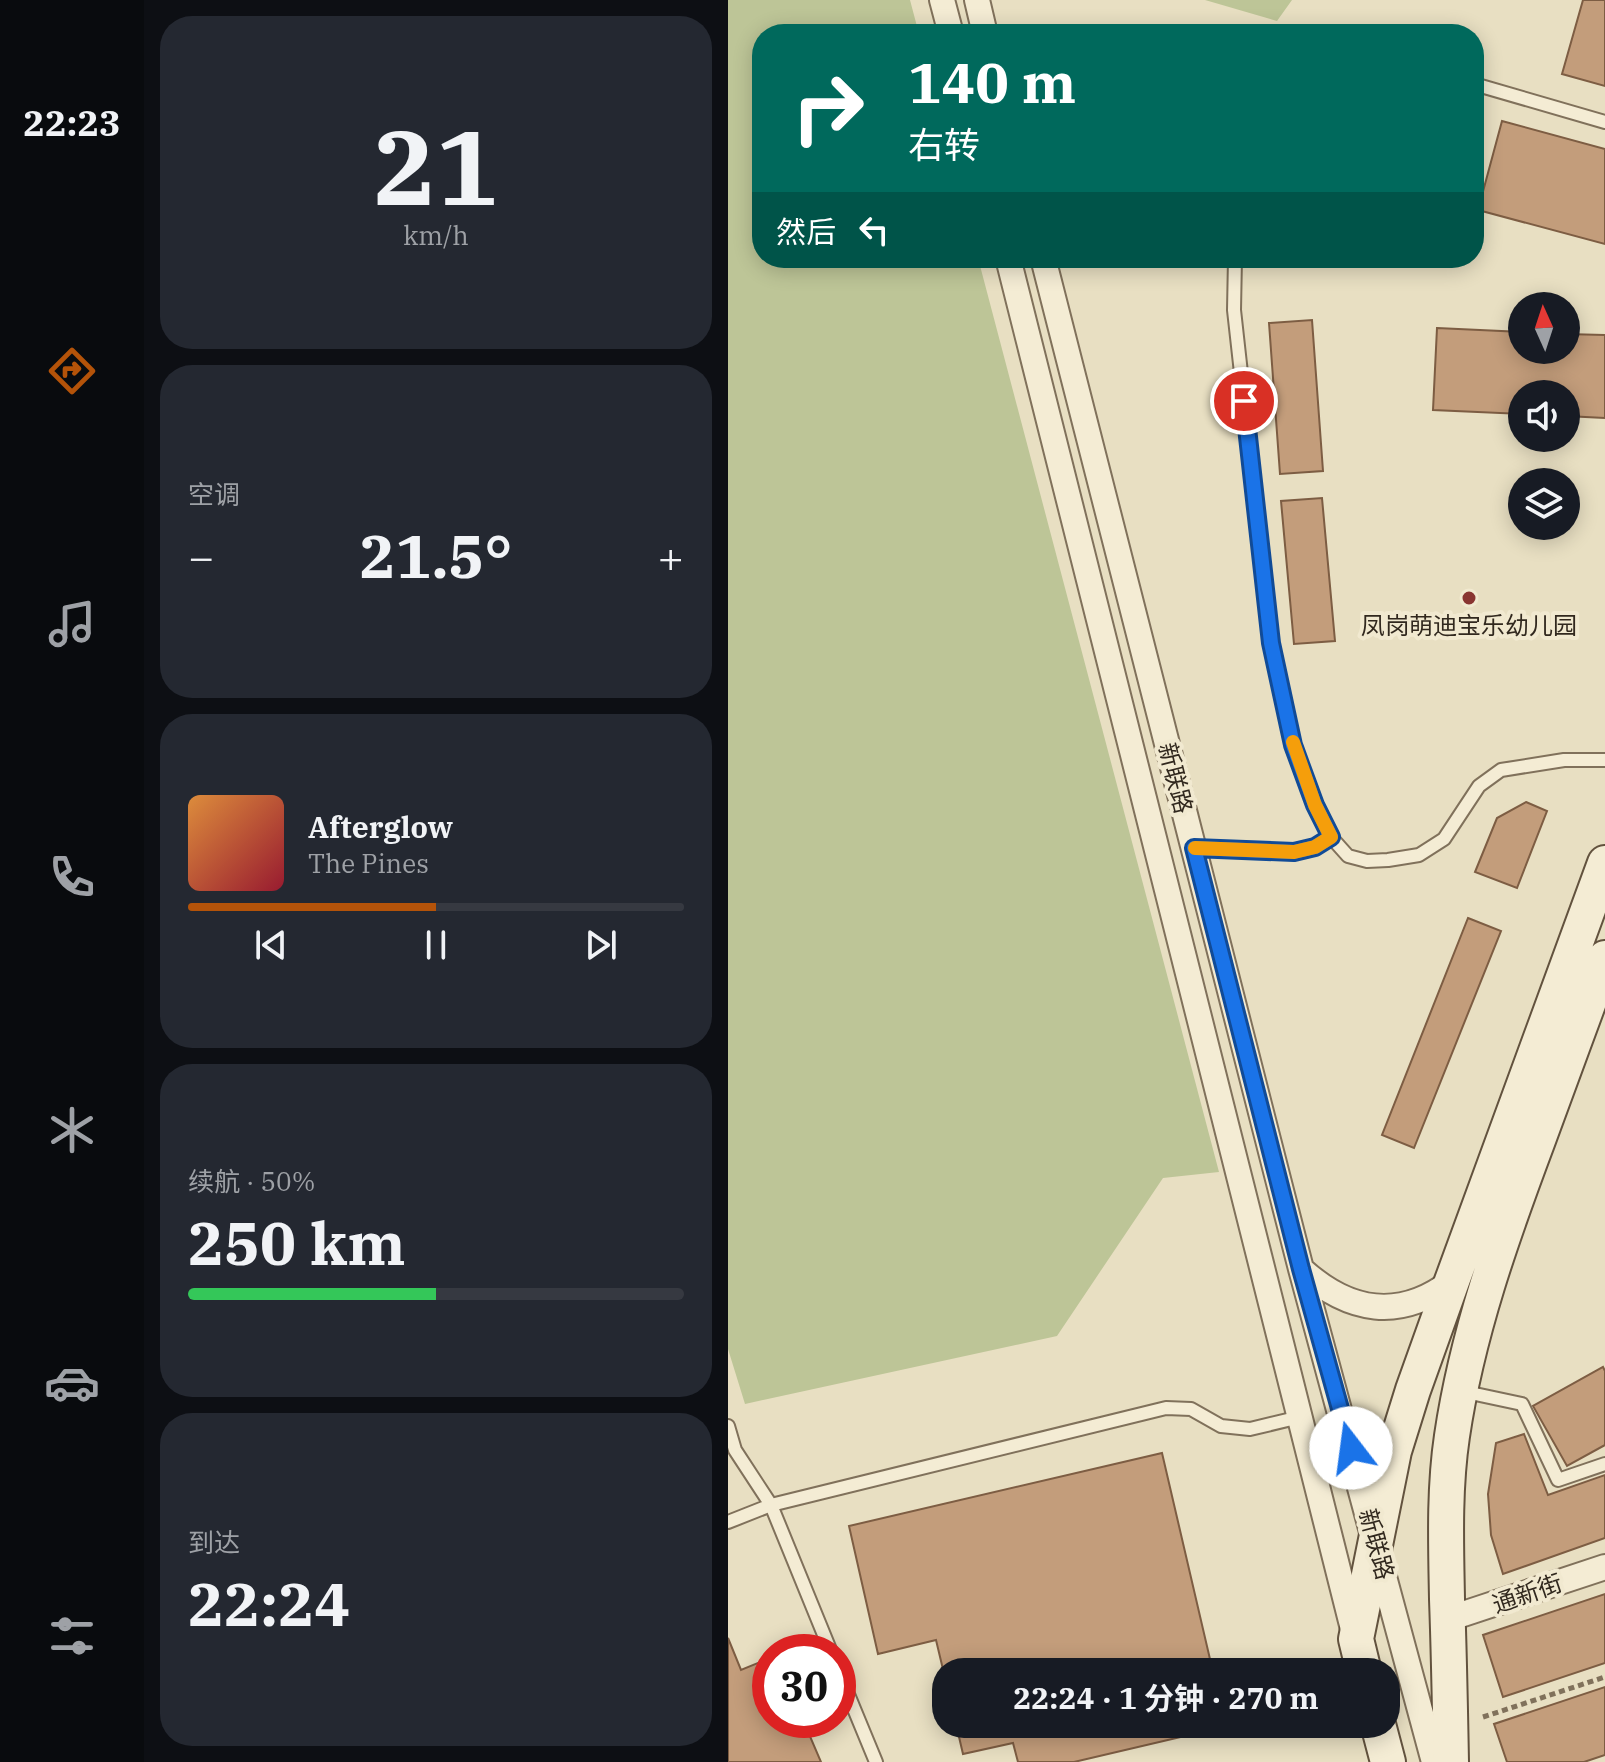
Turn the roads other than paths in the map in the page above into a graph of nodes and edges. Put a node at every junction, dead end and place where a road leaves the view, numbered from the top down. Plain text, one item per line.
1 (942, 0) edge
2 (977, 0) edge
3 (948, 24) edge
4 (983, 24) edge
5 (1484, 87) edge
6 (1605, 122) edge
7 (1011, 268) edge
8 (1046, 268) edge
9 (1235, 268) edge
10 (1605, 760) edge
11 (1331, 837) junction
12 (1194, 848) junction
13 (1605, 863) edge
14 (1605, 958) edge
15 (1301, 1269) junction
16 (1452, 1281) junction
17 (1460, 1391) junction
18 (1300, 1417) junction
19 (728, 1426) edge
20 (1605, 1464) edge
21 (771, 1505) junction
22 (728, 1522) edge
23 (1375, 1538) junction
24 (1605, 1567) edge
25 (1448, 1619) junction
26 (824, 1634) edge
27 (1356, 1639) junction
28 (1361, 1658) edge
29 (856, 1714) edge
30 (1382, 1738) edge
31 (876, 1762) edge
32 (1388, 1762) edge
33 (1434, 1762) edge
34 (1451, 1762) edge

1 - 3 street
2 - 4 street
5 - 6 lane
7 - 18 street, 新联路
8 - 12 street, 新联路
9 - 11 lane
10 - 11 lane
11 - 12 lane
12 - 15 street, 新联路
13 - 16 street
14 - 17 street
15 - 16 street
15 - 23 street, 新联路
16 - 23 street
17 - 20 lane
17 - 25 street
18 - 21 lane
18 - 27 street, 新联路
19 - 21 lane
21 - 22 lane
21 - 26 lane
23 - 27 street
23 - 33 street, 新联路
24 - 25 street, 通新街
25 - 34 street
27 - 28 street
29 - 31 lane
30 - 32 street

